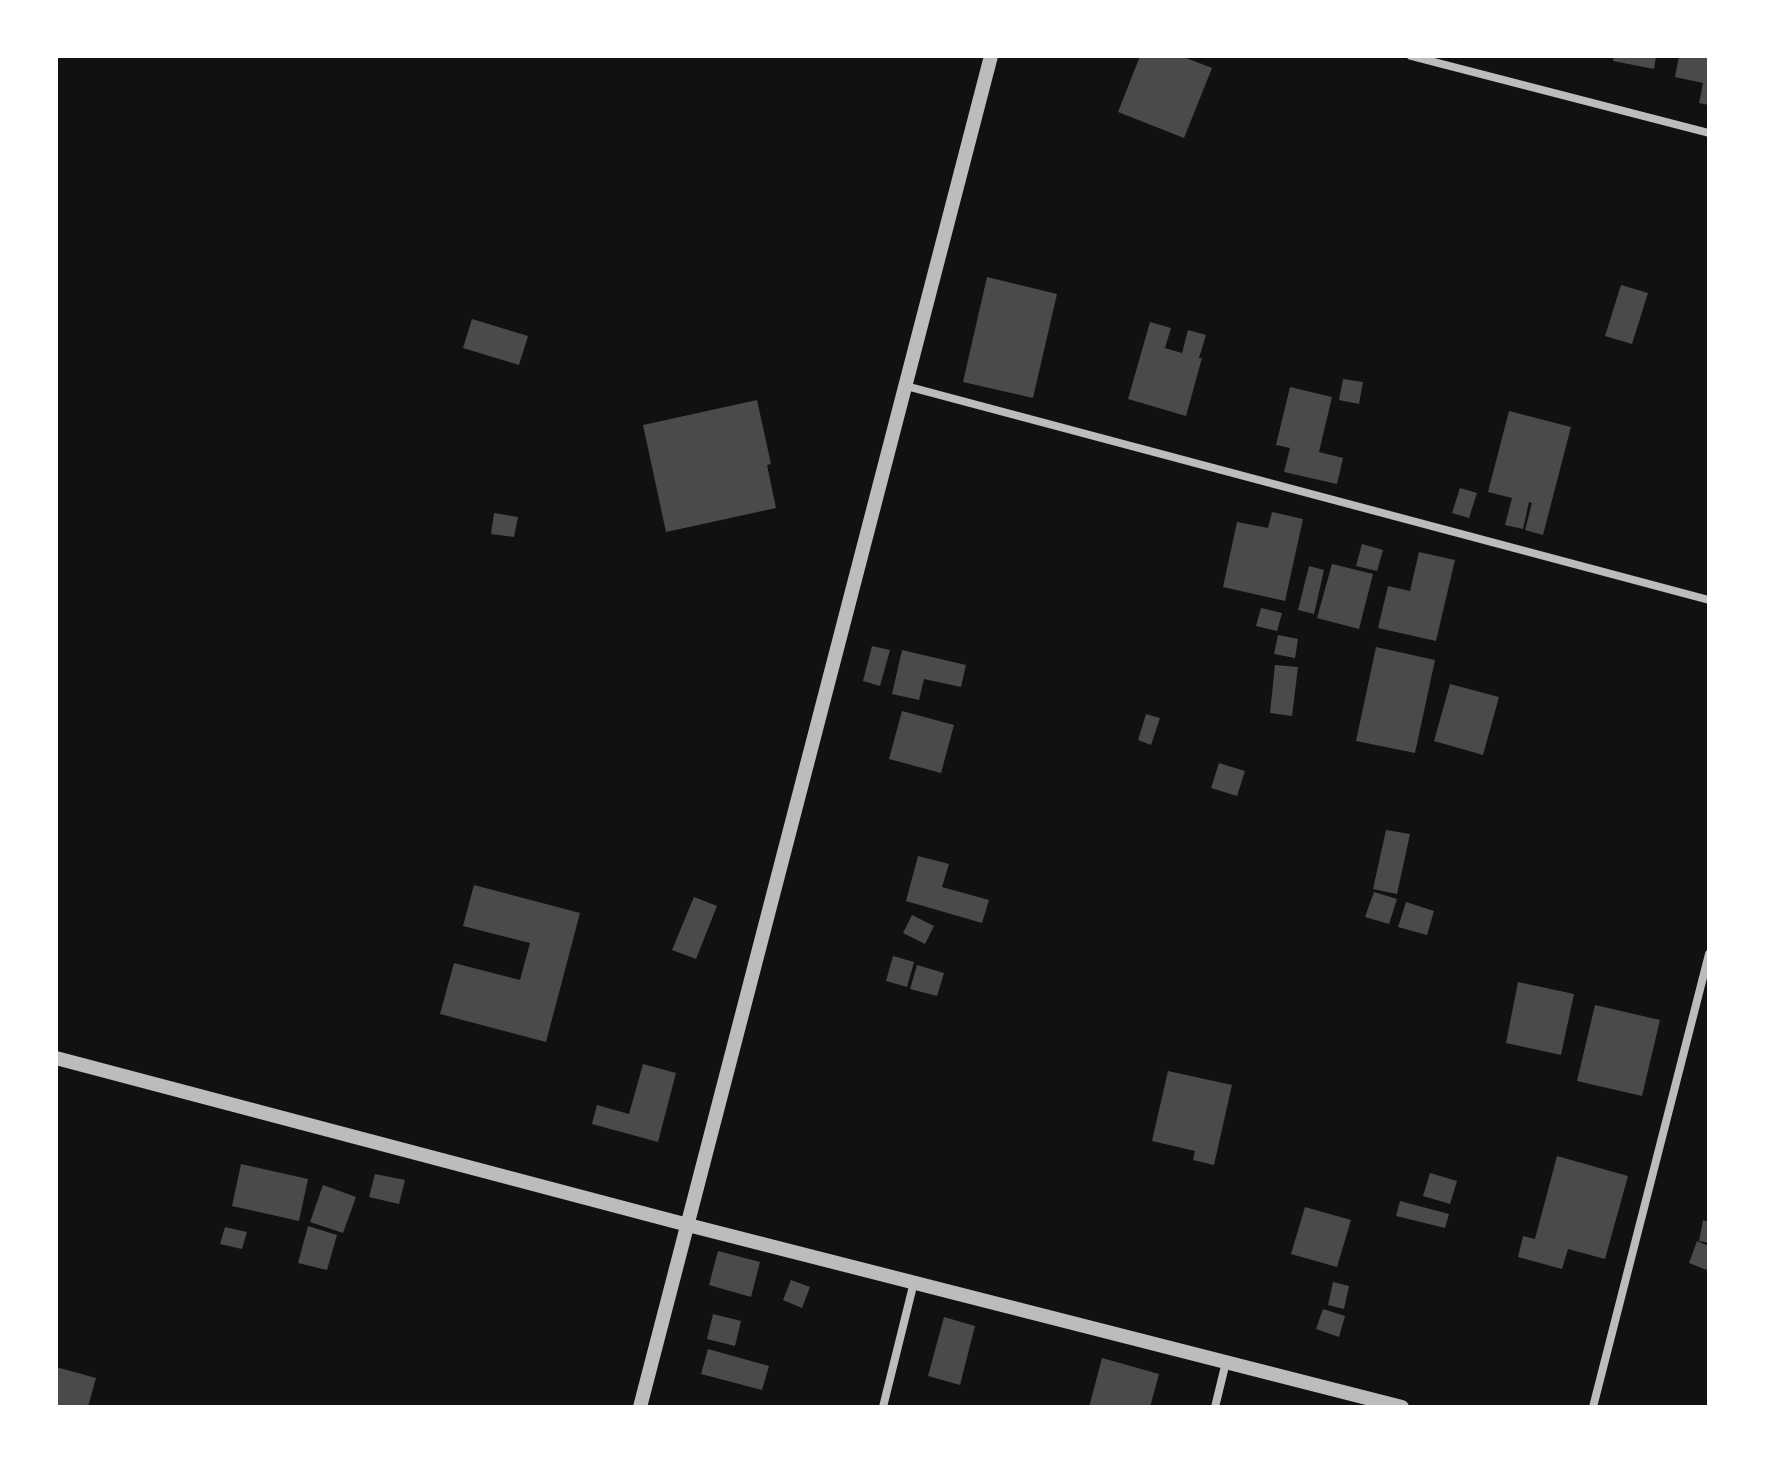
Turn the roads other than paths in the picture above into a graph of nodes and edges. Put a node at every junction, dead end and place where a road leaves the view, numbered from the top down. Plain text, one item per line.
1 (991, 56) edge
2 (1411, 56) edge
3 (1709, 133) edge
4 (906, 386) junction
5 (1709, 600) edge
6 (1709, 954) edge
7 (56, 1058) edge
8 (688, 1225) junction
9 (914, 1282) junction
10 (1226, 1362) junction
11 (640, 1407) edge
12 (883, 1407) edge
13 (1215, 1407) edge
14 (1402, 1407) edge
15 (1593, 1407) edge

1 - 4 street
2 - 3 street
4 - 5 street
4 - 8 street
6 - 15 street
7 - 8 street
8 - 9 street
8 - 11 street
9 - 10 street
9 - 12 street
10 - 13 street
10 - 14 street

